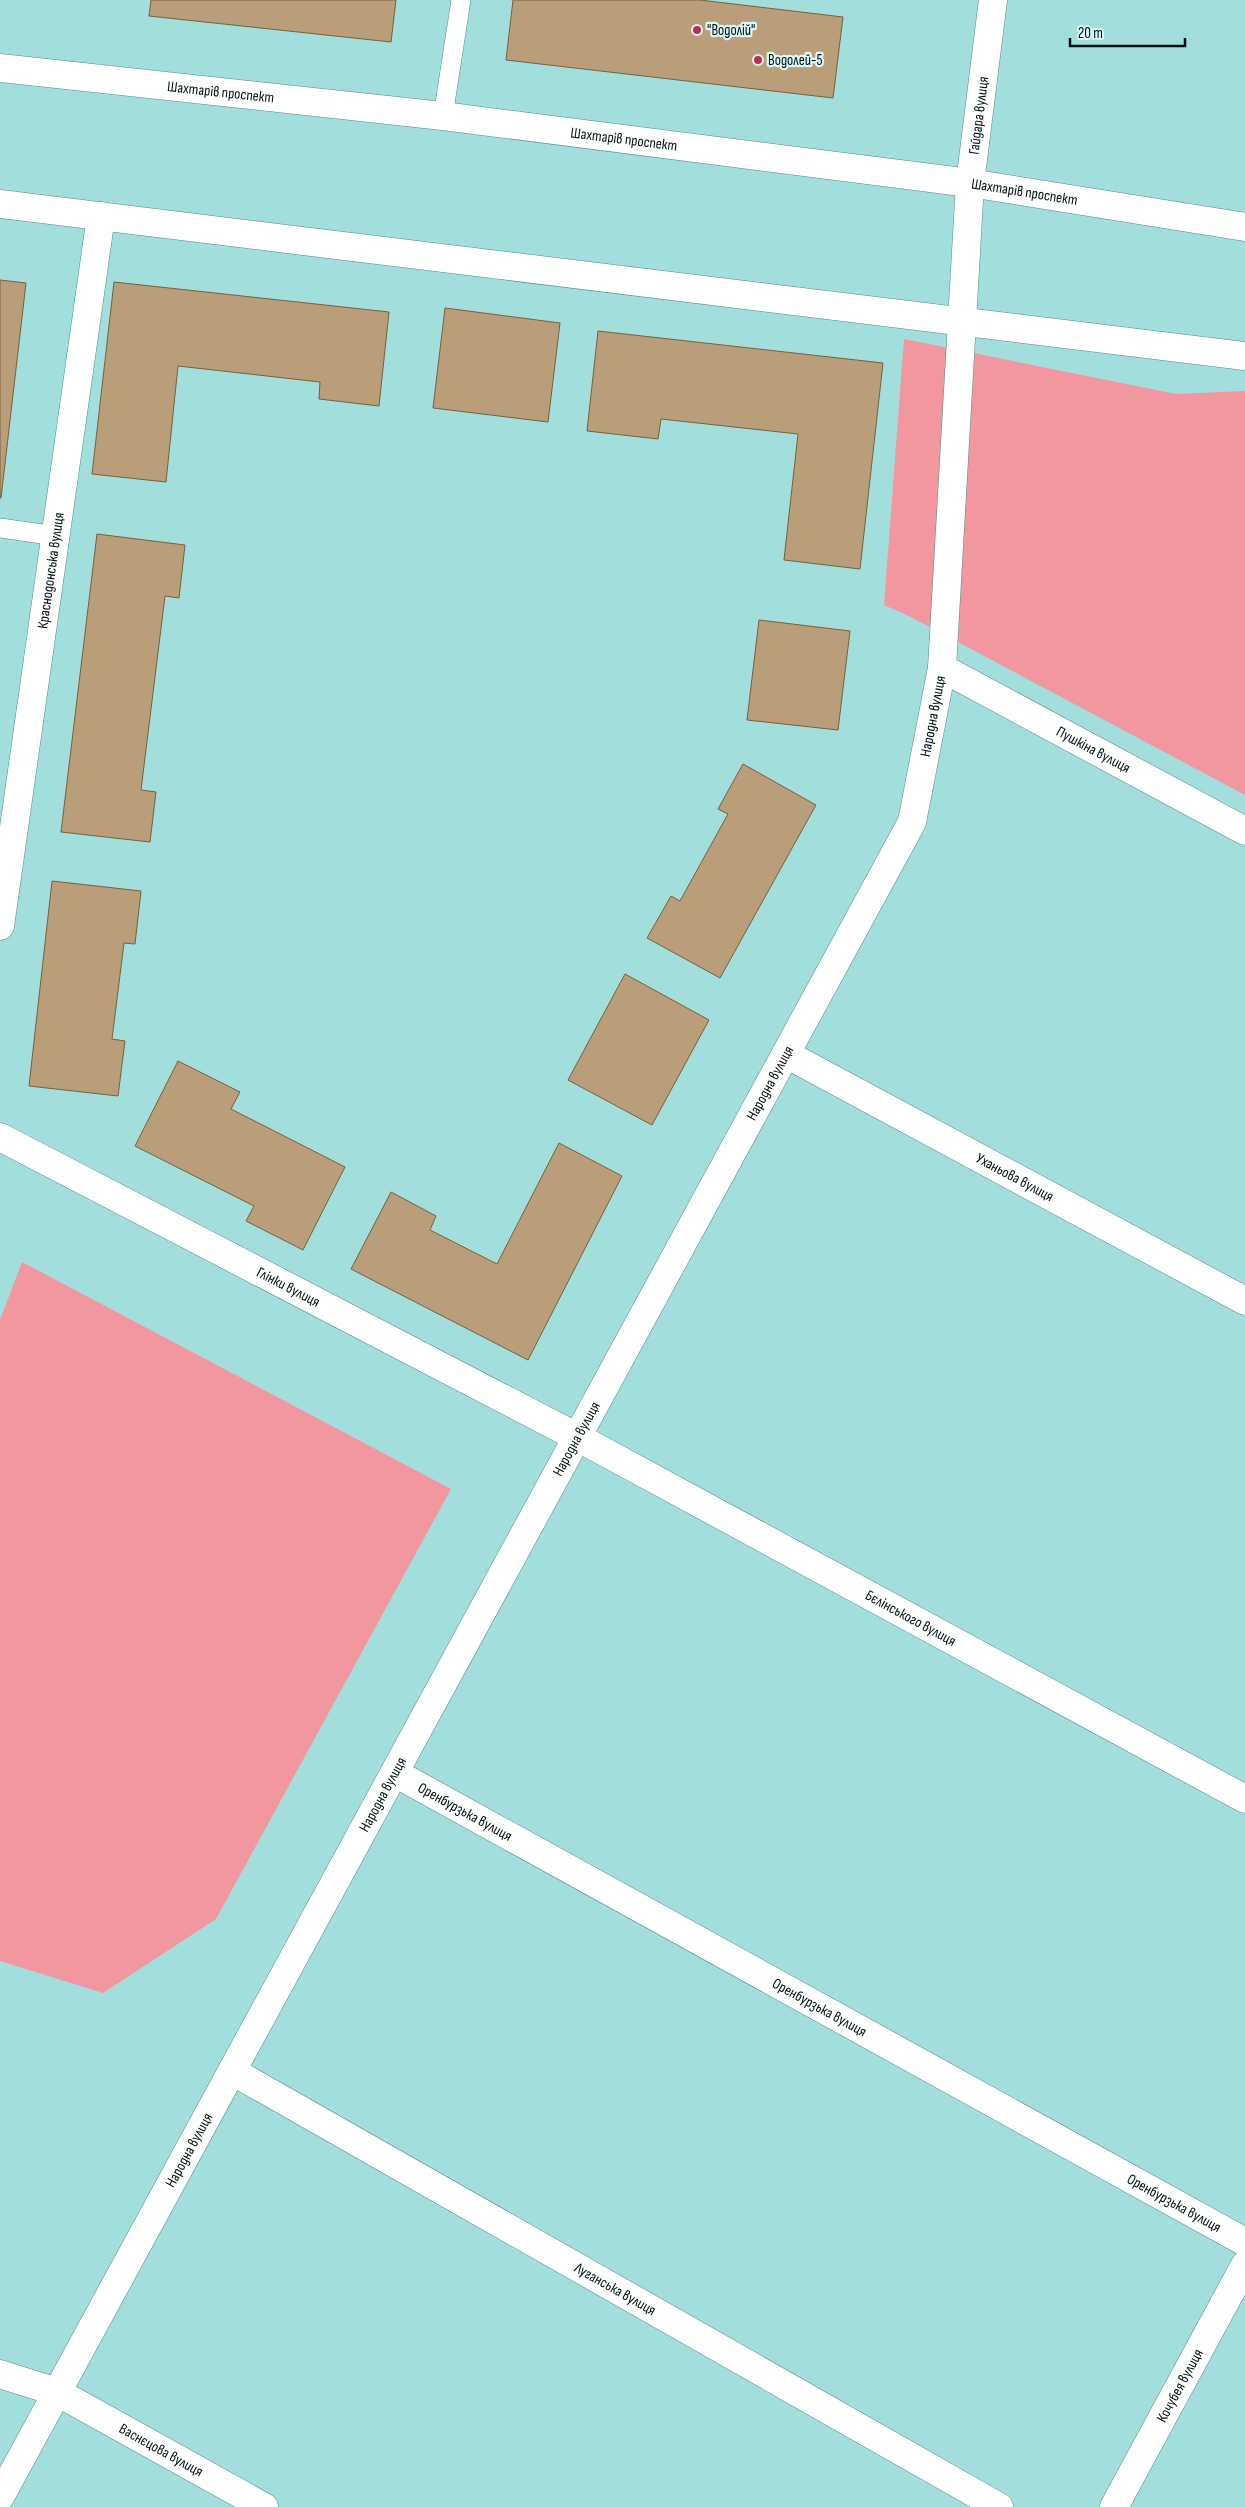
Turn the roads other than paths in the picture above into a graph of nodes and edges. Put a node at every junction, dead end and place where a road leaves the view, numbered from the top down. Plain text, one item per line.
1 (461, 0) edge
2 (993, 0) edge
3 (0, 68) edge
4 (443, 116) junction
5 (970, 183) junction
6 (0, 204) edge
7 (101, 216) junction
8 (1245, 227) edge
9 (963, 322) junction
10 (1245, 356) edge
11 (0, 528) edge
12 (56, 536) junction
13 (942, 668) junction
14 (1245, 832) edge
15 (0, 926) edge
16 (786, 1054) junction
17 (0, 1137) edge
18 (1245, 1301) edge
19 (577, 1437) junction
20 (395, 1773) junction
21 (1245, 1799) edge
22 (232, 2071) junction
23 (1245, 2242) edge
24 (1245, 2265) edge
25 (0, 2374) edge
26 (57, 2392) junction
27 (0, 2497) edge
28 (264, 2507) edge
29 (999, 2507) edge
30 (1114, 2507) edge

1 - 4 lane
2 - 5 street, Гайдара вулиця
3 - 4 street, Шахтарів проспект
4 - 5 street, Шахтарів проспект
5 - 8 street, Шахтарів проспект
5 - 9 street, Гайдара вулиця
6 - 7 street
7 - 9 street
7 - 12 street, Краснодонська вулиця
9 - 10 street
9 - 13 street, Народна вулиця
11 - 12 lane
12 - 15 street, Краснодонська вулиця
13 - 14 street, Пушкіна вулиця
13 - 16 street, Народна вулиця
16 - 18 street, Уханьова вулиця
16 - 19 street, Народна вулиця
17 - 19 street, Глінки вулиця
19 - 20 street, Народна вулиця
19 - 21 street, Бєлінського вулиця
20 - 22 street, Народна вулиця
20 - 23 street, Оренбурзька вулиця
22 - 26 street, Народна вулиця
22 - 29 street, Луганська вулиця
24 - 30 street, Кочубея вулиця
25 - 26 street
26 - 27 street, Народна вулиця
26 - 28 street, Васнєцова вулиця

